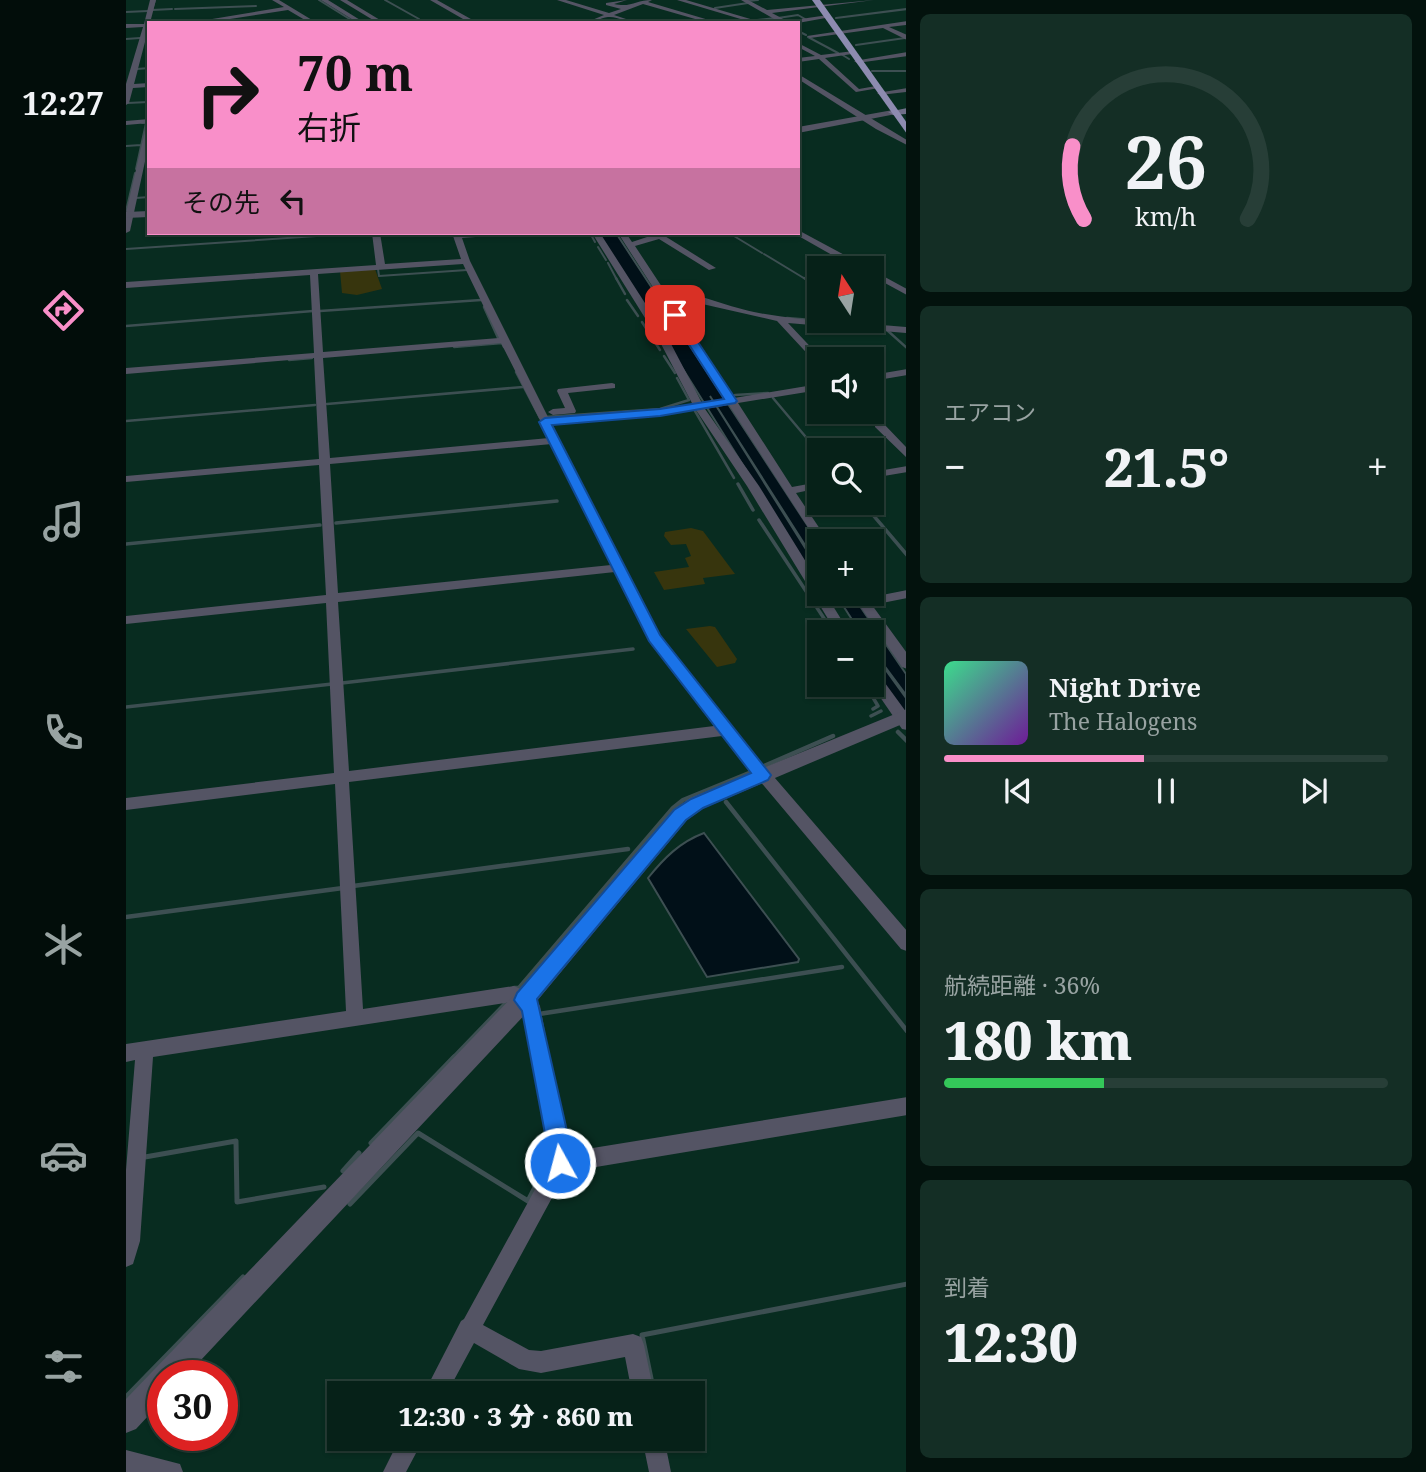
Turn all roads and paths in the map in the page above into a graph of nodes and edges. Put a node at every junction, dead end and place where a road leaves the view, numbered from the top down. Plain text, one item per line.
1 (153, 0) edge
2 (275, 0) edge
3 (324, 0) edge
4 (343, 0) edge
5 (433, 0) edge
6 (560, 0) edge
7 (624, 0) edge
8 (635, 0) edge
9 (680, 0) edge
10 (744, 0) edge
11 (871, 0) edge
12 (709, 1) edge
13 (645, 2) edge
14 (694, 3) junction
15 (818, 3) edge
16 (290, 8) junction
17 (628, 9) junction
18 (790, 10) junction
19 (766, 12) junction
20 (733, 14) junction
21 (238, 16) junction
22 (609, 16) junction
23 (828, 17) junction
24 (810, 20) junction
25 (149, 21) edge
26 (210, 21) edge
27 (241, 21) edge
28 (311, 21) edge
29 (359, 21) edge
30 (379, 21) edge
31 (471, 21) edge
32 (594, 21) edge
33 (628, 21) edge
34 (711, 21) edge
35 (716, 21) edge
36 (755, 21) edge
37 (783, 21) edge
38 (800, 21) edge
39 (906, 23) edge
40 (147, 25) edge
41 (126, 26) edge
42 (883, 26) junction
43 (147, 28) edge
44 (800, 30) edge
45 (838, 32) junction
46 (810, 36) junction
47 (800, 37) edge
48 (906, 38) edge
49 (800, 47) edge
50 (147, 52) edge
51 (852, 52) junction
52 (126, 53) edge
53 (140, 53) junction
54 (906, 54) edge
55 (820, 56) junction
56 (800, 60) edge
57 (858, 61) junction
58 (800, 77) edge
59 (147, 85) edge
60 (128, 86) edge
61 (906, 90) edge
62 (878, 91) junction
63 (126, 103) edge
64 (906, 111) edge
65 (893, 112) junction
66 (862, 117) junction
67 (126, 123) edge
68 (147, 124) edge
69 (800, 130) edge
70 (906, 131) edge
71 (147, 133) edge
72 (906, 143) edge
73 (139, 170) junction
74 (147, 170) edge
75 (126, 171) edge
76 (147, 214) edge
77 (128, 215) edge
78 (126, 231) edge
79 (800, 233) edge
80 (376, 235) edge
81 (457, 235) edge
82 (597, 235) edge
83 (623, 235) edge
84 (657, 235) edge
85 (630, 244) junction
86 (841, 256) edge
87 (466, 261) junction
88 (381, 267) junction
89 (712, 268) dead end
90 (314, 272) junction
91 (647, 273) junction
92 (884, 280) edge
93 (672, 284) junction
94 (126, 285) edge
95 (630, 287) junction
96 (656, 287) junction
97 (906, 293) edge
98 (721, 307) junction
99 (780, 319) junction
100 (906, 330) edge
101 (505, 340) junction
102 (807, 348) edge
103 (318, 356) junction
104 (126, 371) edge
105 (906, 372) edge
106 (884, 376) edge
107 (612, 386) dead end
108 (807, 389) edge
109 (731, 401) junction
110 (698, 405) junction
111 (543, 417) junction
112 (879, 425) dead end
113 (554, 440) junction
114 (906, 455) edge
115 (324, 461) junction
116 (906, 469) edge
117 (884, 473) edge
118 (126, 479) edge
119 (807, 487) edge
120 (789, 491) junction
121 (814, 529) edge
122 (619, 568) junction
123 (906, 594) edge
124 (884, 596) edge
125 (331, 598) junction
126 (866, 606) edge
127 (126, 620) edge
128 (836, 620) edge
129 (906, 664) edge
130 (884, 691) edge
131 (904, 718) edge
132 (725, 730) junction
133 (762, 775) junction
134 (341, 778) junction
135 (126, 804) edge
136 (906, 944) edge
137 (524, 1000) junction
138 (355, 1018) junction
139 (135, 1052) edge
140 (906, 1107) edge
141 (560, 1163) junction
142 (126, 1257) edge
143 (468, 1328) junction
144 (182, 1360) edge
145 (441, 1381) edge
146 (640, 1381) edge
147 (147, 1397) edge
148 (126, 1419) edge
149 (405, 1451) edge
150 (656, 1451) edge
151 (126, 1461) edge
152 (172, 1472) edge
153 (394, 1472) edge
154 (660, 1472) edge

1 - 25 street
2 - 16 street
3 - 29 street
4 - 30 street
5 - 31 street
6 - 22 street
7 - 17 street
8 - 13 street
9 - 14 street
10 - 19 street
11 - 15 street
12 - 14 street
13 - 17 street
13 - 34 street
14 - 20 street
15 - 18 street
15 - 23 highway
16 - 21 street
16 - 28 street
17 - 22 street
18 - 19 street
18 - 24 street
19 - 20 street
19 - 37 street
20 - 35 street
20 - 36 street
21 - 26 street
21 - 27 street
22 - 32 street
22 - 33 street
23 - 24 street
23 - 45 highway
24 - 38 street
39 - 42 street
40 - 41 street
42 - 45 street
42 - 48 street
43 - 53 street
44 - 46 street
45 - 46 street
45 - 51 highway
46 - 47 street
49 - 55 street
50 - 53 street
51 - 55 street
51 - 57 highway
52 - 53 street
53 - 60 street
54 - 57 street
55 - 56 street
55 - 62 street
57 - 62 highway
58 - 66 street
59 - 60 street
60 - 63 street
61 - 62 street
62 - 65 highway
64 - 65 main road
65 - 66 street
65 - 70 highway
66 - 69 street
66 - 72 street
67 - 68 street
71 - 73 street
73 - 74 street
73 - 75 street
73 - 77 street
76 - 77 street
77 - 78 street
79 - 86 street
80 - 88 street
81 - 87 street
82 - 95 street
83 - 85 street
84 - 85 street
84 - 89 street
85 - 91 street
87 - 88 street
87 - 101 street
88 - 90 street
90 - 94 street
90 - 103 street
91 - 93 street
91 - 96 street
92 - 97 street
93 - 96 street
93 - 98 street
95 - 96 street
95 - 110 street
96 - 98 street
96 - 109 street
98 - 99 street
99 - 100 street
99 - 102 street
101 - 103 street
101 - 111 street
103 - 104 street
103 - 115 street
105 - 106 street
107 - 111 street
108 - 109 street
109 - 110 street
109 - 120 street
110 - 111 street
110 - 128 street
111 - 113 street
112 - 114 street
113 - 115 street
113 - 122 street
115 - 118 street
115 - 125 street
116 - 117 street
119 - 120 street
120 - 121 street
122 - 125 street
122 - 132 street
123 - 124 street
125 - 127 street
125 - 134 street
126 - 129 street
130 - 131 street
131 - 133 street
132 - 133 street
132 - 134 street
133 - 136 street
133 - 137 street
134 - 135 street
134 - 138 street
137 - 138 street
137 - 141 street
137 - 144 street
138 - 139 street
139 - 142 street
140 - 141 street
141 - 143 street
143 - 145 street
143 - 146 street
147 - 148 street
149 - 153 street
150 - 154 street
151 - 152 street

